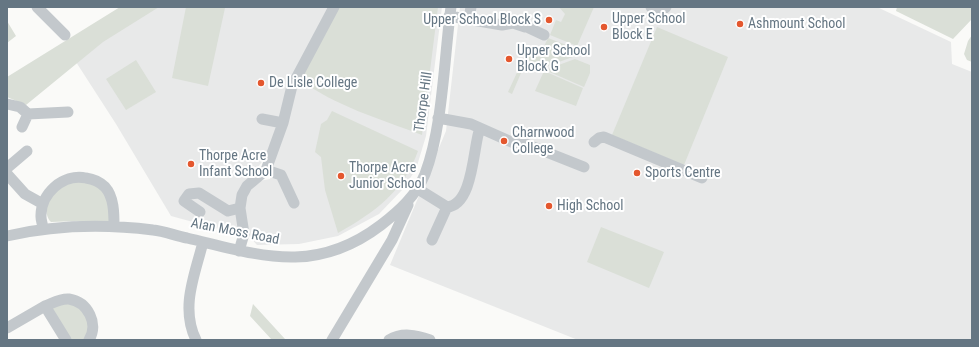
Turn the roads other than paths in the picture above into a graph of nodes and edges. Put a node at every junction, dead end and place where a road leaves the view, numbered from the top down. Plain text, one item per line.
1 (37, 7) edge
2 (334, 7) edge
3 (471, 7) edge
4 (651, 7) edge
5 (666, 7) edge
6 (450, 12) edge
7 (469, 19) junction
8 (64, 35) dead end
9 (544, 35) dead end
10 (7, 104) edge
11 (68, 112) dead end
12 (28, 114) junction
13 (438, 118) junction
14 (262, 119) dead end
15 (283, 123) junction
16 (22, 127) dead end
17 (480, 128) junction
18 (594, 142) dead end
19 (27, 151) dead end
20 (584, 167) dead end
21 (7, 168) edge
22 (266, 170) junction
23 (7, 174) edge
24 (702, 178) dead end
25 (415, 193) junction
26 (294, 203) dead end
27 (43, 204) junction
28 (447, 207) junction
29 (240, 208) junction
30 (200, 212) dead end
31 (389, 219) junction
32 (114, 226) junction
33 (43, 229) junction
34 (7, 236) edge
35 (392, 240) junction
36 (432, 240) dead end
37 (203, 242) junction
38 (239, 251) junction
39 (45, 306) junction
40 (7, 328) edge
41 (66, 340) edge
42 (89, 340) edge
43 (196, 340) edge
44 (332, 340) edge
45 (389, 340) edge
46 (430, 340) edge

1 - 8 street
2 - 15 street
3 - 7 street
4 - 5 street
6 - 7 street
6 - 13 street, Thorpe Hill
7 - 9 street
10 - 12 street
11 - 12 street
12 - 16 street
13 - 17 street
13 - 25 street, Thorpe Hill
14 - 15 street
15 - 22 street
17 - 20 street
17 - 28 street
18 - 24 street
19 - 21 street
22 - 26 street
22 - 29 street
23 - 27 street
25 - 28 street
25 - 31 street, Thorpe Hill
25 - 35 street, Thorpe Hill
27 - 32 street
27 - 33 street
28 - 36 street
29 - 30 street
29 - 38 street
31 - 35 street
31 - 38 street, Alan Moss Road
32 - 33 street, Alan Moss Road
32 - 37 street, Alan Moss Road
33 - 34 street, Alan Moss Road
35 - 44 street, Thorpe Hill
37 - 38 street, Alan Moss Road
37 - 43 street
39 - 40 street
39 - 41 street
39 - 42 street
45 - 46 street

